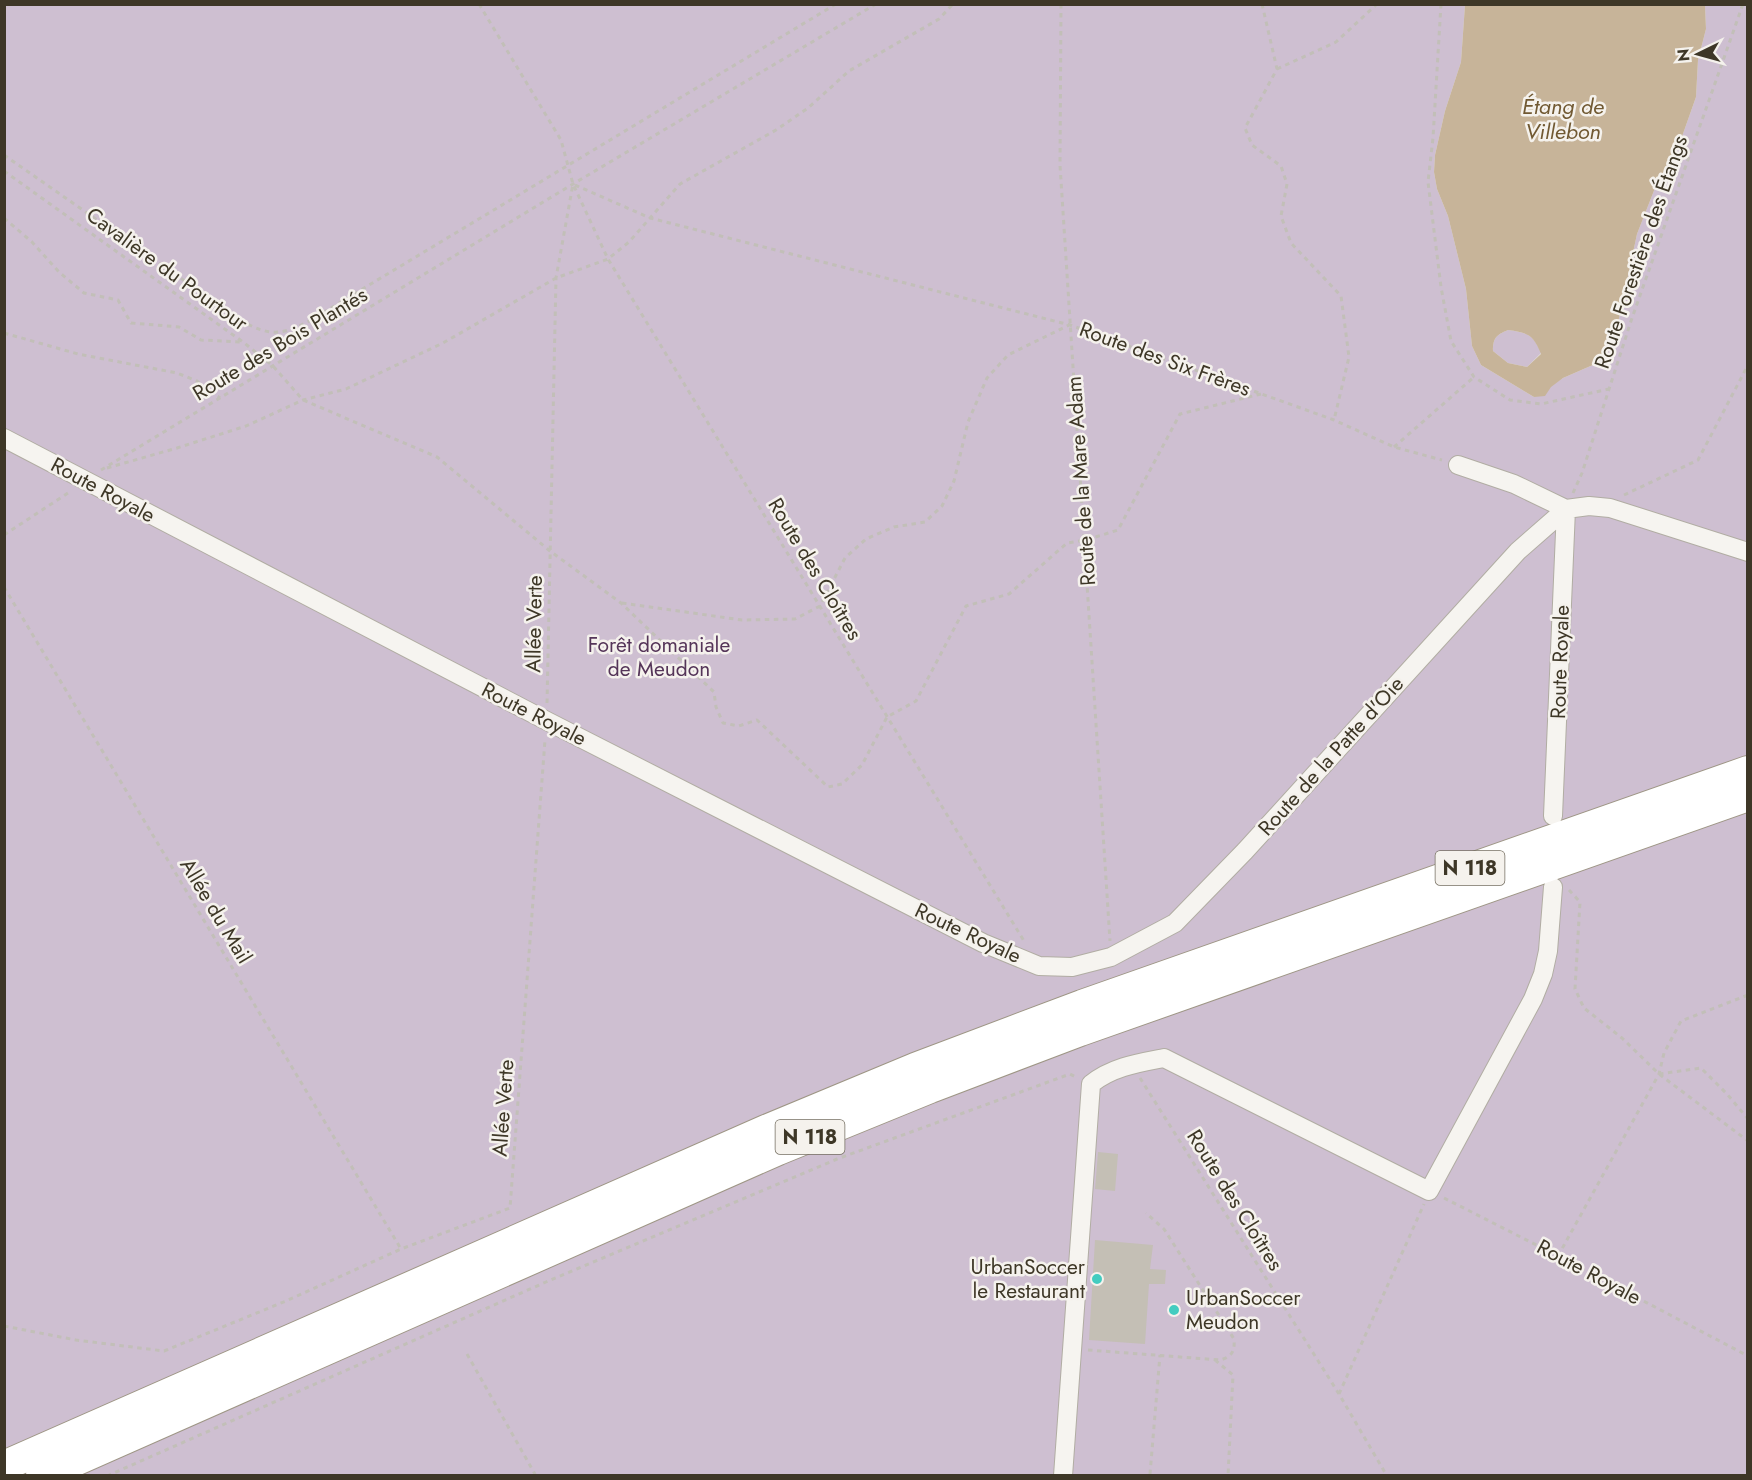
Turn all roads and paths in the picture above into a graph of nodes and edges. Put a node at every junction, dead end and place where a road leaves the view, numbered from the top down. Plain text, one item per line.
1 (479, 4) edge
2 (836, 4) edge
3 (876, 4) edge
4 (953, 4) edge
5 (1061, 4) edge
6 (1262, 4) edge
7 (1377, 4) edge
8 (1441, 4) edge
9 (1743, 4) edge
10 (1277, 69) junction
11 (4, 155) edge
12 (568, 166) junction
13 (4, 171) edge
14 (573, 184) junction
15 (4, 218) edge
16 (650, 218) junction
17 (608, 259) junction
18 (556, 278) junction
19 (1071, 325) junction
20 (4, 333) edge
21 (243, 342) junction
22 (1748, 365) edge
23 (273, 366) junction
24 (1473, 378) junction
25 (1609, 389) junction
26 (1261, 394) junction
27 (220, 398) junction
28 (303, 400) junction
29 (1334, 420) junction
30 (4, 438) edge
31 (1394, 447) junction
32 (1458, 465) joint
33 (103, 469) junction
34 (86, 482) junction
35 (1610, 508) junction
36 (1566, 509) junction
37 (4, 535) edge
38 (1086, 540) junction
39 (550, 551) junction
40 (1748, 552) edge
41 (4, 587) edge
42 (621, 603) junction
43 (820, 606) junction
44 (887, 717) junction
45 (547, 721) junction
46 (1748, 753) edge
47 (1748, 771) edge
48 (1748, 796) edge
49 (1662, 801) junction
50 (1553, 816) dead end
51 (1553, 887) joint
52 (1111, 957) junction
53 (1039, 966) junction
54 (1072, 967) joint
55 (1748, 995) edge
56 (1132, 1064) junction
57 (1659, 1074) junction
58 (1091, 1084) junction
59 (1748, 1119) edge
60 (1748, 1141) edge
61 (1430, 1191) junction
62 (1146, 1214) dead end
63 (401, 1250) junction
64 (1558, 1256) junction
65 (4, 1326) edge
66 (1072, 1349) junction
67 (467, 1354) dead end
68 (1160, 1356) junction
69 (1748, 1356) edge
70 (1214, 1360) junction
71 (1339, 1394) junction
72 (4, 1466) edge
73 (1150, 1474) dead end
74 (41, 1476) edge
75 (107, 1476) edge
76 (536, 1476) edge
77 (1063, 1476) edge
78 (1228, 1476) edge
79 (1387, 1476) edge

1 - 12 path, Route des Cloîtres
2 - 12 path
3 - 14 path, Route des Bois Plantés
4 - 16 path
5 - 19 path, Route de la Mare Adam
6 - 10 path
7 - 10 path
8 - 24 path
9 - 25 path, Route Forestière des Étangs
10 - 29 path
11 - 12 path
12 - 14 path, Route des Cloîtres
13 - 21 path, Cavalière du Pourtour
14 - 16 path, Route des Six Frères
14 - 17 path, Route des Cloîtres
14 - 18 path, Allée Verte
14 - 23 path, Route des Bois Plantés
15 - 21 path
16 - 17 path
16 - 19 path, Route des Six Frères
17 - 18 path
17 - 43 path, Route des Cloîtres
18 - 28 path
18 - 39 path, Allée Verte
19 - 26 path, Route des Six Frères
19 - 38 path, Route de la Mare Adam
19 - 43 path
20 - 27 path
21 - 23 path, Cavalière du Pourtour
22 - 35 path
23 - 27 path, Route des Bois Plantés
23 - 28 path, Cavalière du Pourtour
24 - 25 path
24 - 31 path
25 - 36 path, Route Forestière des Étangs
26 - 29 path, Route des Six Frères
26 - 38 path
27 - 33 path, Route des Bois Plantés
28 - 33 path
28 - 39 path
29 - 31 path, Route des Six Frères
30 - 34 street, Route Royale
31 - 32 path, Route des Six Frères
32 - 36 street
33 - 34 path, Route des Bois Plantés
34 - 37 path, Route des Bois Plantés
34 - 45 street, Route Royale
35 - 36 street
35 - 40 street
36 - 50 street, Route Royale
36 - 52 street, Route de la Patte d'Oie
38 - 44 path
38 - 52 path, Route de la Mare Adam
39 - 42 path
39 - 45 path, Allée Verte
41 - 63 path, Allée du Mail
42 - 43 path
42 - 44 path
43 - 44 path, Route des Cloîtres
44 - 53 path, Route des Cloîtres
45 - 53 street, Route Royale
45 - 63 path, Allée Verte
46 - 49 highway
47 - 49 highway, N 118
48 - 74 highway, N 118
49 - 72 highway, N 118
51 - 57 path
51 - 61 street
52 - 54 street, Route de la Patte d'Oie
53 - 54 street, Route Royale
55 - 57 path
56 - 58 street
56 - 61 street
56 - 71 path, Route des Cloîtres
57 - 59 path
57 - 60 path
57 - 64 path
58 - 66 street
58 - 75 path
61 - 64 path, Route Royale
61 - 71 path
62 - 70 path
63 - 65 path
64 - 69 path, Route Royale
66 - 68 path
66 - 77 street
67 - 76 path
68 - 70 path
68 - 73 path
70 - 78 path
71 - 79 path, Route des Cloîtres

